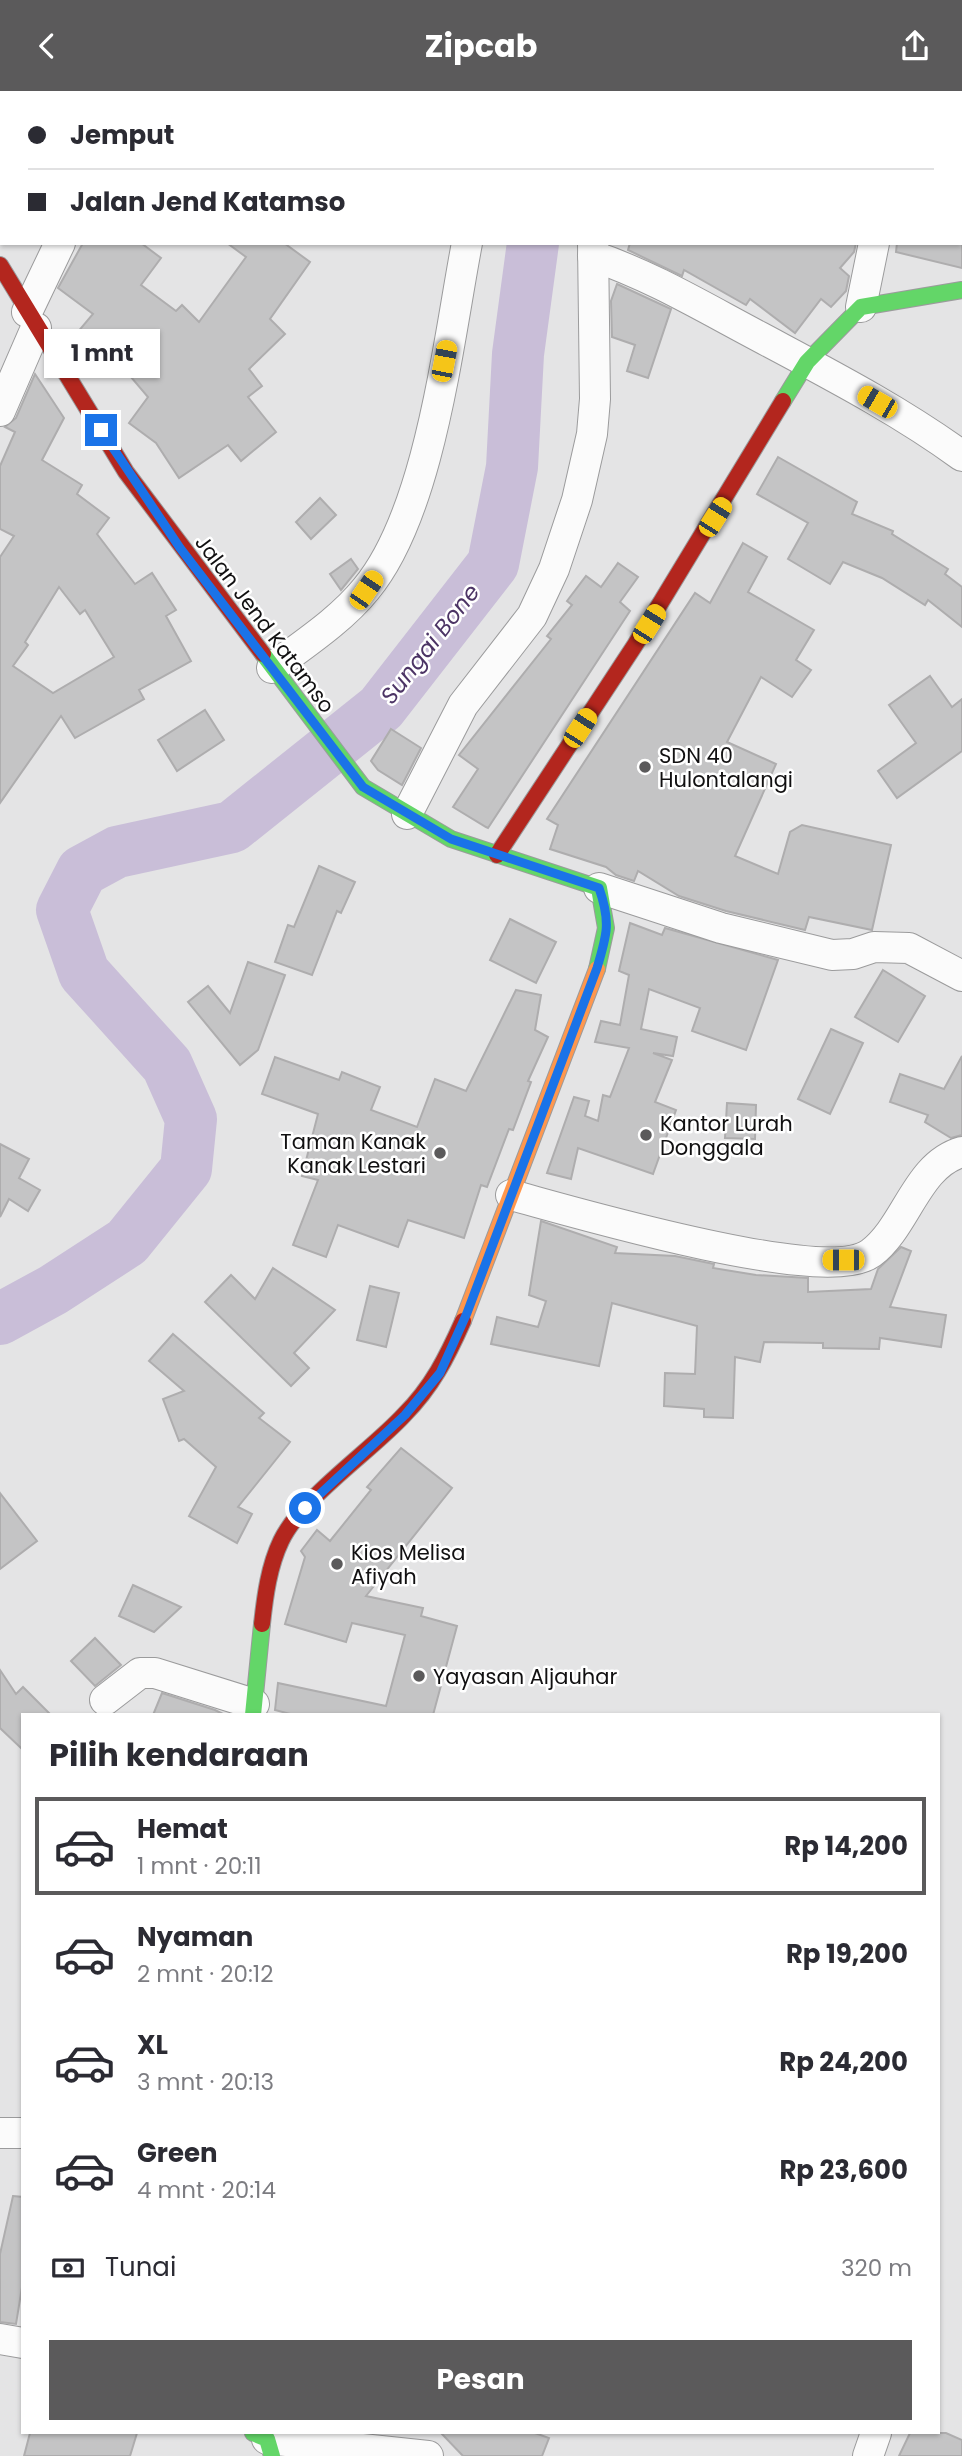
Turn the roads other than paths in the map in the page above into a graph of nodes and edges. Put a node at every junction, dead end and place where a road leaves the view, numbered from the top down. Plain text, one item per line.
1 (59, 245) edge
2 (467, 245) edge
3 (874, 245) edge
4 (593, 250) edge
5 (0, 265) edge
6 (962, 290) edge
7 (861, 307) junction
8 (32, 320) junction
9 (807, 362) junction
10 (0, 411) edge
11 (962, 456) edge
12 (276, 673) junction
13 (407, 814) junction
14 (497, 855) junction
15 (599, 888) junction
16 (962, 976) edge
17 (962, 1152) edge
18 (511, 1195) junction
19 (105, 1700) dead end
20 (254, 1709) edge
21 (0, 2133) edge
22 (21, 2133) edge
23 (0, 2339) edge
24 (21, 2343) edge
25 (876, 2434) edge
26 (264, 2443) edge
27 (428, 2456) edge
28 (868, 2456) edge

1 - 8 street
2 - 12 street
3 - 7 street
4 - 9 street
4 - 13 street
5 - 8 street, Jalan Jend Katamso
6 - 7 street
7 - 9 street
8 - 10 street
8 - 12 street, Jalan Jend Katamso
9 - 11 street
9 - 14 street
12 - 13 street, Jalan Jend Katamso
13 - 14 street, Jalan Jend Katamso
14 - 15 street, Jalan Jend Katamso
15 - 16 street
15 - 18 street
17 - 18 street
18 - 20 street
19 - 20 street
21 - 22 street
23 - 24 street
25 - 28 street
26 - 27 street

